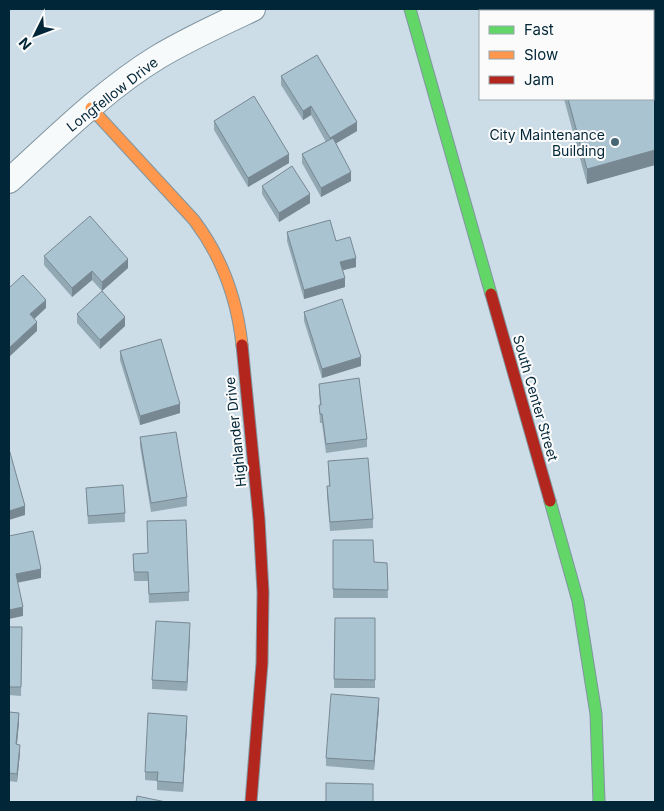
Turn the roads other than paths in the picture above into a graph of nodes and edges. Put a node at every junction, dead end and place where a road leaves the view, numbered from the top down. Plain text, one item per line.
1 (253, 9) edge
2 (410, 9) edge
3 (91, 108) junction
4 (9, 181) edge
5 (251, 802) edge
6 (599, 802) edge

1 - 3 street, Longfellow Drive
2 - 6 main road, South Center Street
3 - 4 street, Longfellow Drive
3 - 5 main road, Highlander Drive

